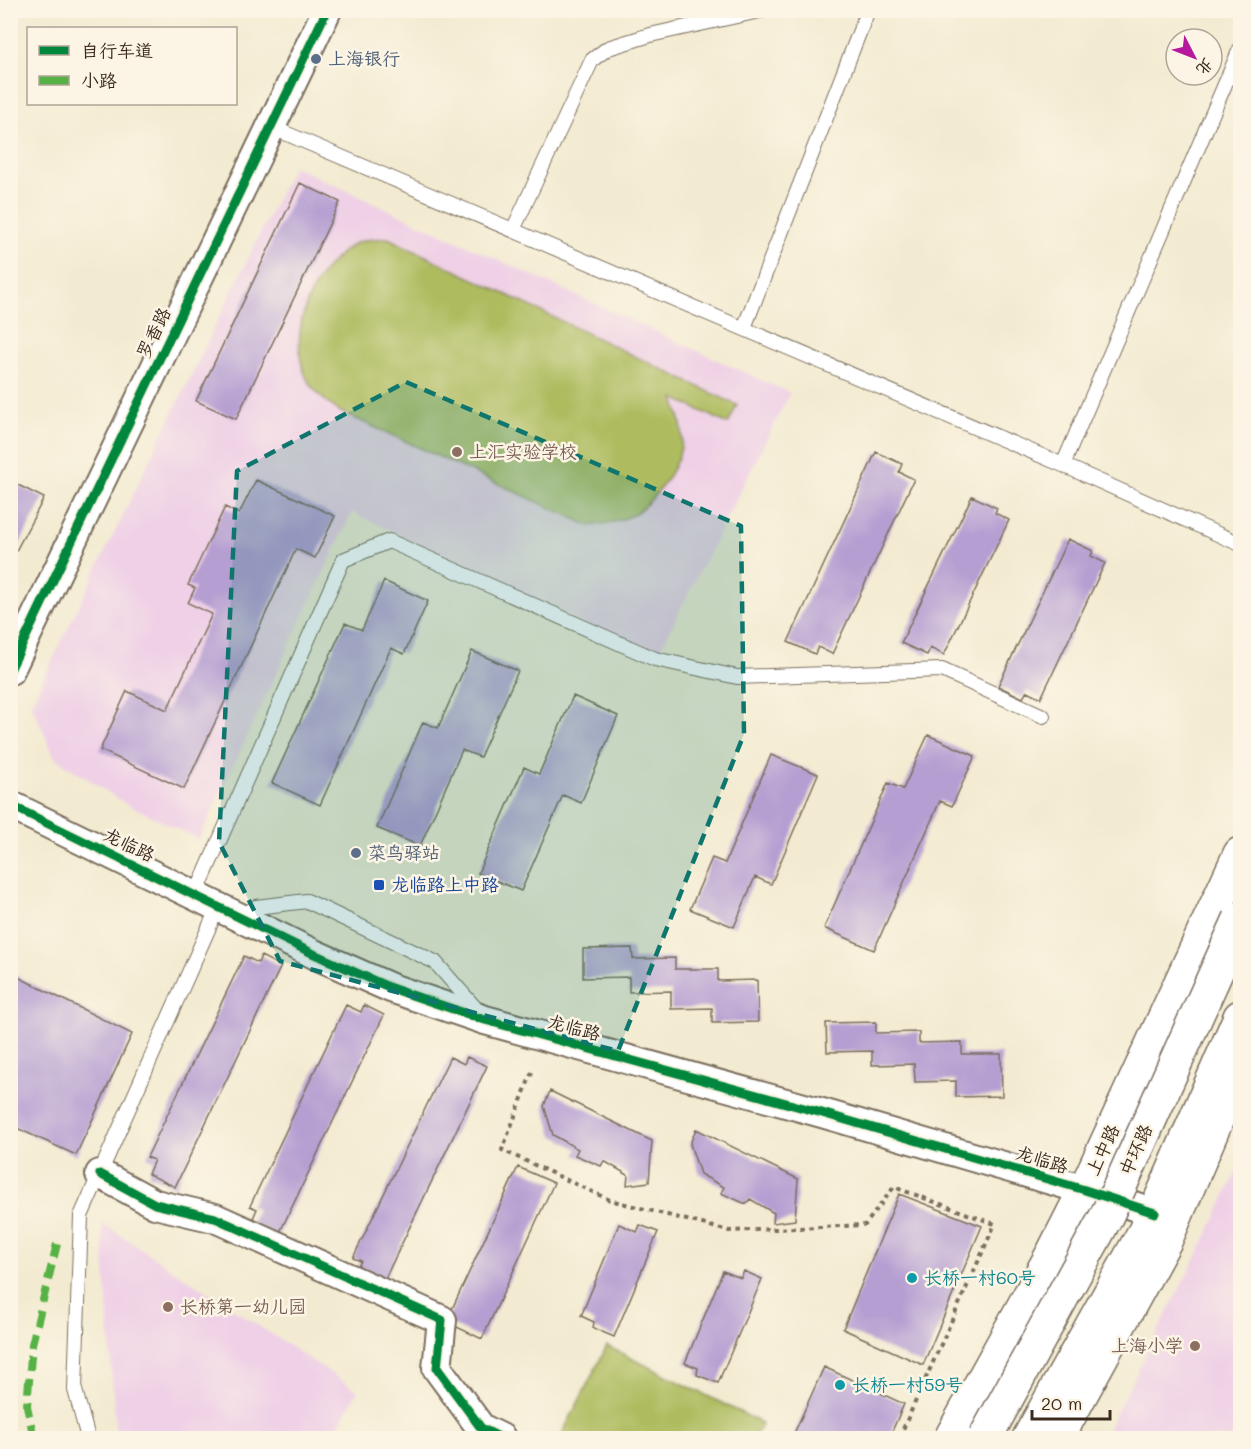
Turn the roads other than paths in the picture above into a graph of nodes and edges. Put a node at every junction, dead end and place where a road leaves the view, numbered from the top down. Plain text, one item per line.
1 (327, 10) edge
2 (764, 10) edge
3 (868, 10) edge
4 (1240, 49) edge
5 (271, 127) junction
6 (513, 230) junction
7 (744, 328) junction
8 (1064, 465) junction
9 (1240, 544) edge
10 (10, 670) edge
11 (1043, 716) dead end
12 (10, 805) edge
13 (1240, 854) edge
14 (218, 907) junction
15 (1240, 919) edge
16 (1240, 1017) edge
17 (485, 1020) junction
18 (1240, 1065) edge
19 (100, 1174) junction
20 (1085, 1190) junction
21 (1155, 1213) junction
22 (88, 1438) edge
23 (501, 1438) edge
24 (951, 1438) edge
25 (985, 1438) edge
26 (1029, 1438) edge
27 (1057, 1438) edge

1 - 5 street, 罗香路
2 - 6 lane
3 - 7 lane
4 - 8 lane
5 - 6 lane
5 - 10 street, 罗香路
6 - 7 lane
7 - 8 lane
8 - 9 lane
11 - 14 lane
12 - 14 street, 龙临路
13 - 20 main road, 上中路
14 - 17 street, 龙临路
14 - 17 lane
14 - 19 lane
15 - 25 main road, 中环路, bridge
16 - 21 main road
17 - 20 street, 龙临路
18 - 27 main road
19 - 22 lane
19 - 23 street
20 - 21 street, 龙临路
20 - 24 main road, 上中路
21 - 26 main road

